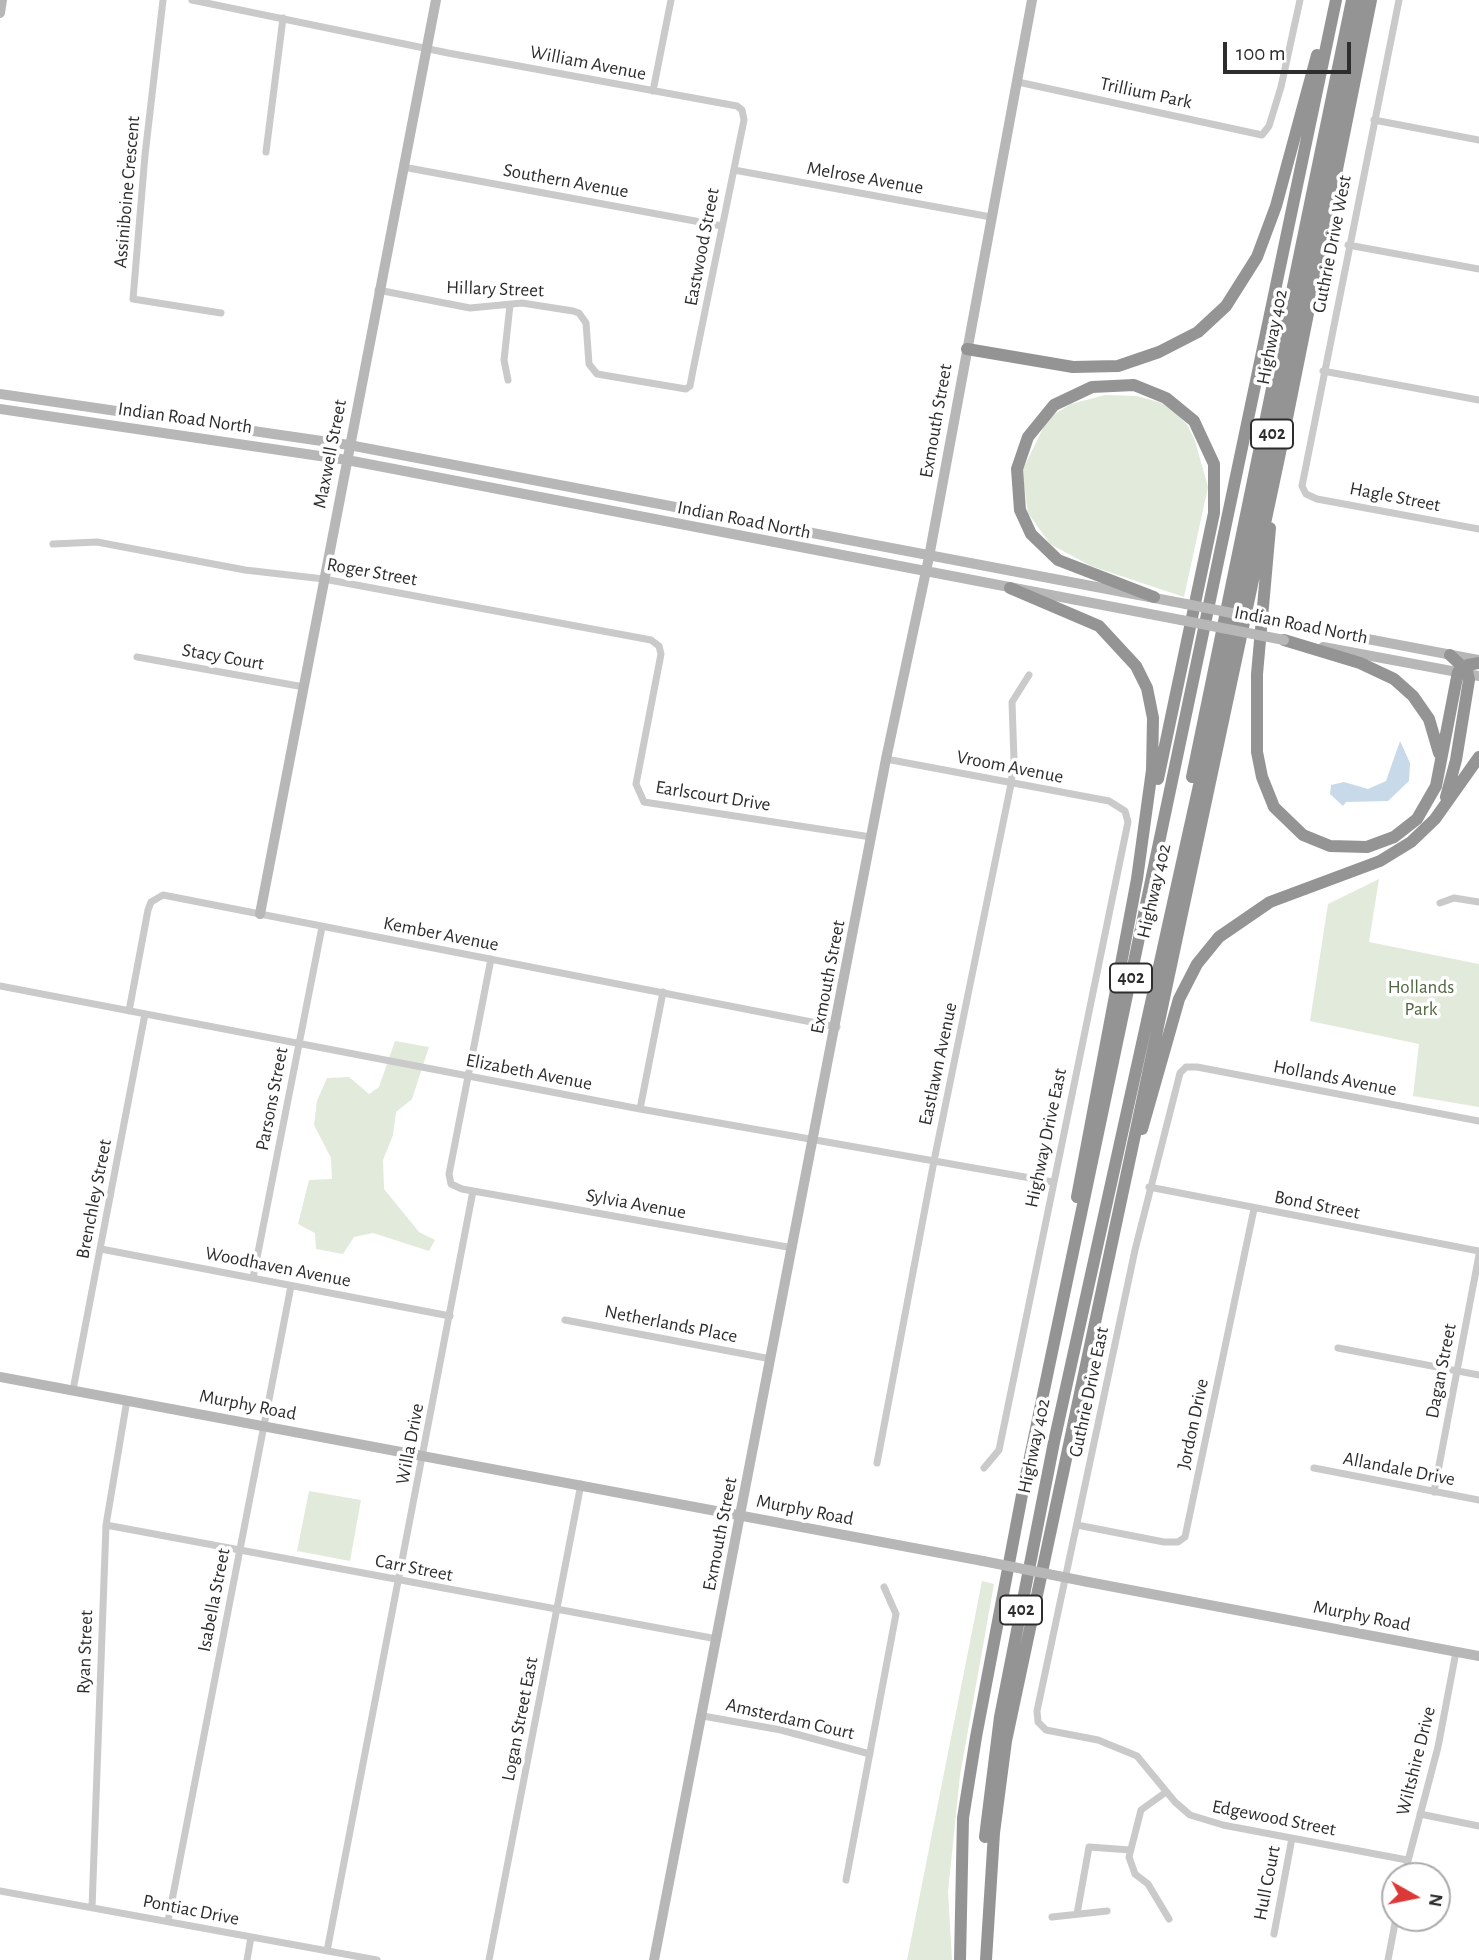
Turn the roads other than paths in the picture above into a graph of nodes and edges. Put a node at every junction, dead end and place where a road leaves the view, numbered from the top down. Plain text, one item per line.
1 (2, 0) edge
2 (163, 0) edge
3 (192, 0) edge
4 (436, 0) edge
5 (671, 0) edge
6 (1032, 0) edge
7 (1300, 0) edge
8 (1329, 0) edge
9 (1336, 0) edge
10 (1352, 0) edge
11 (1361, 0) edge
12 (1371, 0) edge
13 (1399, 0) edge
14 (0, 13) edge
15 (284, 18) junction
16 (427, 47) junction
17 (1018, 82) junction
18 (653, 91) junction
19 (742, 110) joint
20 (1374, 120) junction
21 (1479, 140) edge
22 (267, 152) dead end
23 (403, 167) junction
24 (734, 170) junction
25 (991, 217) junction
26 (722, 226) junction
27 (1348, 245) junction
28 (1479, 269) edge
29 (378, 290) junction
30 (510, 305) junction
31 (221, 313) dead end
32 (967, 349) junction
33 (1323, 371) junction
34 (508, 380) dead end
35 (686, 389) joint
36 (0, 394) edge
37 (1479, 400) edge
38 (0, 409) edge
39 (349, 445) junction
40 (1280, 453) junction
41 (347, 460) junction
42 (1306, 494) joint
43 (1479, 529) edge
44 (53, 544) dead end
45 (929, 556) junction
46 (926, 573) junction
47 (324, 579) junction
48 (1010, 588) junction
49 (1154, 597) junction
50 (1284, 639) junction
51 (1450, 655) junction
52 (137, 657) dead end
53 (1479, 662) edge
54 (658, 668) joint
55 (1467, 672) edge
56 (1029, 675) dead end
57 (303, 687) junction
58 (1479, 757) edge
59 (887, 759) junction
60 (1438, 777) junction
61 (1011, 784) junction
62 (1441, 810) junction
63 (1125, 811) joint
64 (872, 837) junction
65 (1136, 879) junction
66 (1479, 902) edge
67 (1440, 903) dead end
68 (260, 915) junction
69 (322, 927) junction
70 (491, 959) junction
71 (0, 986) edge
72 (663, 992) junction
73 (129, 1011) junction
74 (145, 1014) junction
75 (836, 1027) junction
76 (298, 1043) junction
77 (1186, 1067) joint
78 (468, 1076) junction
79 (640, 1109) junction
80 (1479, 1121) edge
81 (813, 1139) junction
82 (934, 1161) junction
83 (1053, 1182) junction
84 (1149, 1187) junction
85 (473, 1191) junction
86 (1254, 1209) junction
87 (1117, 1226) junction
88 (793, 1248) junction
89 (100, 1249) junction
90 (1479, 1253) edge
91 (1091, 1264) junction
92 (254, 1278) junction
93 (291, 1286) junction
94 (450, 1316) junction
95 (565, 1320) dead end
96 (1338, 1348) dead end
97 (771, 1359) junction
98 (1458, 1371) junction
99 (1479, 1375) edge
100 (1, 1377) edge
101 (73, 1390) junction
102 (127, 1400) junction
103 (264, 1426) junction
104 (424, 1455) junction
105 (877, 1463) dead end
106 (984, 1468) dead end
107 (1314, 1468) dead end
108 (581, 1484) junction
109 (1434, 1492) junction
110 (1022, 1495) junction
111 (1479, 1500) edge
112 (741, 1516) junction
113 (106, 1525) junction
114 (1077, 1525) junction
115 (240, 1551) junction
116 (398, 1581) junction
117 (884, 1587) dead end
118 (558, 1611) junction
119 (717, 1639) junction
120 (1457, 1652) junction
121 (1479, 1656) edge
122 (703, 1716) junction
123 (1041, 1727) joint
124 (870, 1754) junction
125 (1166, 1792) junction
126 (1420, 1814) junction
127 (1479, 1826) edge
128 (1292, 1838) junction
129 (1130, 1850) junction
130 (1407, 1860) joint
131 (846, 1880) dead end
132 (0, 1891) edge
133 (92, 1908) junction
134 (1107, 1910) dead end
135 (1077, 1914) junction
136 (1052, 1917) dead end
137 (1169, 1920) dead end
138 (168, 1921) junction
139 (1393, 1932) edge
140 (1274, 1934) dead end
141 (251, 1937) junction
142 (327, 1951) junction
143 (247, 1960) edge
144 (377, 1960) edge
145 (489, 1960) edge
146 (654, 1960) edge
147 (960, 1960) edge
148 (985, 1960) edge
149 (1388, 1960) edge

1 - 14 main road
2 - 31 street, Assiniboine Crescent
3 - 15 street
4 - 16 main road, Maxwell Street
5 - 18 street
6 - 17 main road, Exmouth Street
7 - 17 street, Trillium Park
8 - 32 highway
9 - 110 highway, Highway 402 / 402
10 - 91 highway
11 - 91 highway, Highway 402 / 402
12 - 40 highway
13 - 20 street, Guthrie Drive West
15 - 16 street
15 - 22 street
16 - 18 street, William Avenue
16 - 23 main road, Maxwell Street
17 - 25 main road, Exmouth Street
18 - 19 street, William Avenue
19 - 24 street, Eastwood Street
20 - 21 street
20 - 27 street, Guthrie Drive West
23 - 26 street, Southern Avenue
23 - 29 main road, Maxwell Street
24 - 25 street, Melrose Avenue
24 - 26 street, Eastwood Street
25 - 32 main road, Exmouth Street
26 - 35 street, Eastwood Street
27 - 28 street
27 - 33 street, Guthrie Drive West
29 - 30 street, Hillary Street
29 - 39 main road, Maxwell Street
30 - 34 street
30 - 35 street, Hillary Street
32 - 45 main road, Exmouth Street
33 - 37 street
33 - 42 street, Guthrie Drive West
36 - 39 main road, Indian Road North
38 - 41 main road, Indian Road North
39 - 41 main road, Maxwell Street
39 - 45 main road, Indian Road North
40 - 60 highway
40 - 87 highway
41 - 46 main road, Indian Road North
41 - 47 main road, Maxwell Street
42 - 43 street, Hagle Street
44 - 47 street, Roger Street
45 - 46 main road, Exmouth Street
45 - 49 main road, Indian Road North
46 - 48 main road, Indian Road North
46 - 59 main road, Exmouth Street
47 - 54 street, Roger Street
47 - 57 main road, Maxwell Street
48 - 50 main road, Indian Road North, bridge
48 - 65 highway
49 - 51 main road, Indian Road North, bridge
49 - 65 highway
50 - 55 main road, Indian Road North
50 - 60 highway
51 - 53 main road, Indian Road North
51 - 55 highway
52 - 57 street, Stacy Court
53 - 55 highway
54 - 64 street, Earlscourt Drive
55 - 60 highway
55 - 62 highway
56 - 61 street, Eastlawn Avenue
57 - 68 main road, Maxwell Street
58 - 62 highway
59 - 61 street, Vroom Avenue
59 - 64 main road, Exmouth Street
61 - 63 street, Vroom Avenue
61 - 82 street, Eastlawn Avenue
62 - 87 highway
63 - 83 street, Highway Drive East
64 - 75 main road, Exmouth Street
65 - 110 highway
66 - 67 street
68 - 69 street, Kember Avenue
68 - 73 street, Kember Avenue
69 - 70 street, Kember Avenue
69 - 76 street, Parsons Street
70 - 72 street, Kember Avenue
70 - 78 street
71 - 73 street, Elizabeth Avenue
72 - 75 street, Kember Avenue
72 - 79 street
73 - 74 street, Elizabeth Avenue
74 - 76 street, Elizabeth Avenue
74 - 89 street, Brenchley Street
75 - 81 main road, Exmouth Street
76 - 78 street, Elizabeth Avenue
76 - 92 street, Parsons Street
77 - 80 street, Hollands Avenue
77 - 84 street, Guthrie Drive East
78 - 79 street, Elizabeth Avenue
78 - 85 street
79 - 81 street, Elizabeth Avenue
81 - 82 street, Elizabeth Avenue
81 - 88 main road, Exmouth Street
82 - 83 street, Elizabeth Avenue
82 - 105 street, Eastlawn Avenue
83 - 106 street, Highway Drive East
84 - 86 street, Bond Street
84 - 114 street, Guthrie Drive East
85 - 88 street, Sylvia Avenue
85 - 94 street, Willa Drive
86 - 90 street, Bond Street
86 - 114 street, Jordon Drive
87 - 148 highway
88 - 97 main road, Exmouth Street
89 - 92 street, Woodhaven Avenue
89 - 101 street, Brenchley Street
90 - 98 street, Dagan Street
91 - 148 highway, Highway 402 / 402
92 - 93 street, Woodhaven Avenue
93 - 94 street, Woodhaven Avenue
93 - 103 street, Isabella Street
94 - 104 street, Willa Drive
95 - 97 street, Netherlands Place
96 - 98 street
97 - 112 main road, Exmouth Street
98 - 99 street
98 - 109 street, Dagan Street
100 - 101 main road, Murphy Road
101 - 102 main road, Murphy Road
102 - 103 main road, Murphy Road
102 - 113 street, Ryan Street
103 - 104 main road, Murphy Road
103 - 115 street, Isabella Street
104 - 108 main road, Murphy Road
104 - 116 street, Willa Drive
107 - 109 street, Allandale Drive
108 - 112 main road, Murphy Road
108 - 118 street, Logan Street East
109 - 111 street, Allandale Drive
110 - 147 highway, Highway 402 / 402
112 - 119 main road, Exmouth Street
112 - 120 main road, Murphy Road, bridge
113 - 115 street, Carr Street
113 - 133 street, Ryan Street
114 - 123 street, Guthrie Drive East
115 - 116 street, Carr Street
115 - 138 street, Isabella Street
116 - 118 street, Carr Street
116 - 142 street, Willa Drive
117 - 124 street, Amsterdam Court
118 - 119 street, Carr Street
118 - 145 street, Logan Street East
119 - 122 main road, Exmouth Street
120 - 121 main road, Murphy Road
120 - 126 street, Wiltshire Drive
122 - 124 street, Amsterdam Court
122 - 146 main road, Exmouth Street
123 - 125 street, Edgewood Street
124 - 131 street, Amsterdam Court
125 - 128 street, Edgewood Street
125 - 129 street
126 - 127 street
126 - 130 street, Wiltshire Drive
128 - 130 street, Edgewood Street
128 - 140 street, Hull Court
129 - 135 street
129 - 137 street
132 - 133 street, Pontiac Drive
133 - 138 street, Pontiac Drive
134 - 135 street
135 - 136 street
138 - 141 street, Pontiac Drive
139 - 149 street
141 - 142 street, Pontiac Drive
141 - 143 street
142 - 144 street, Pontiac Drive

